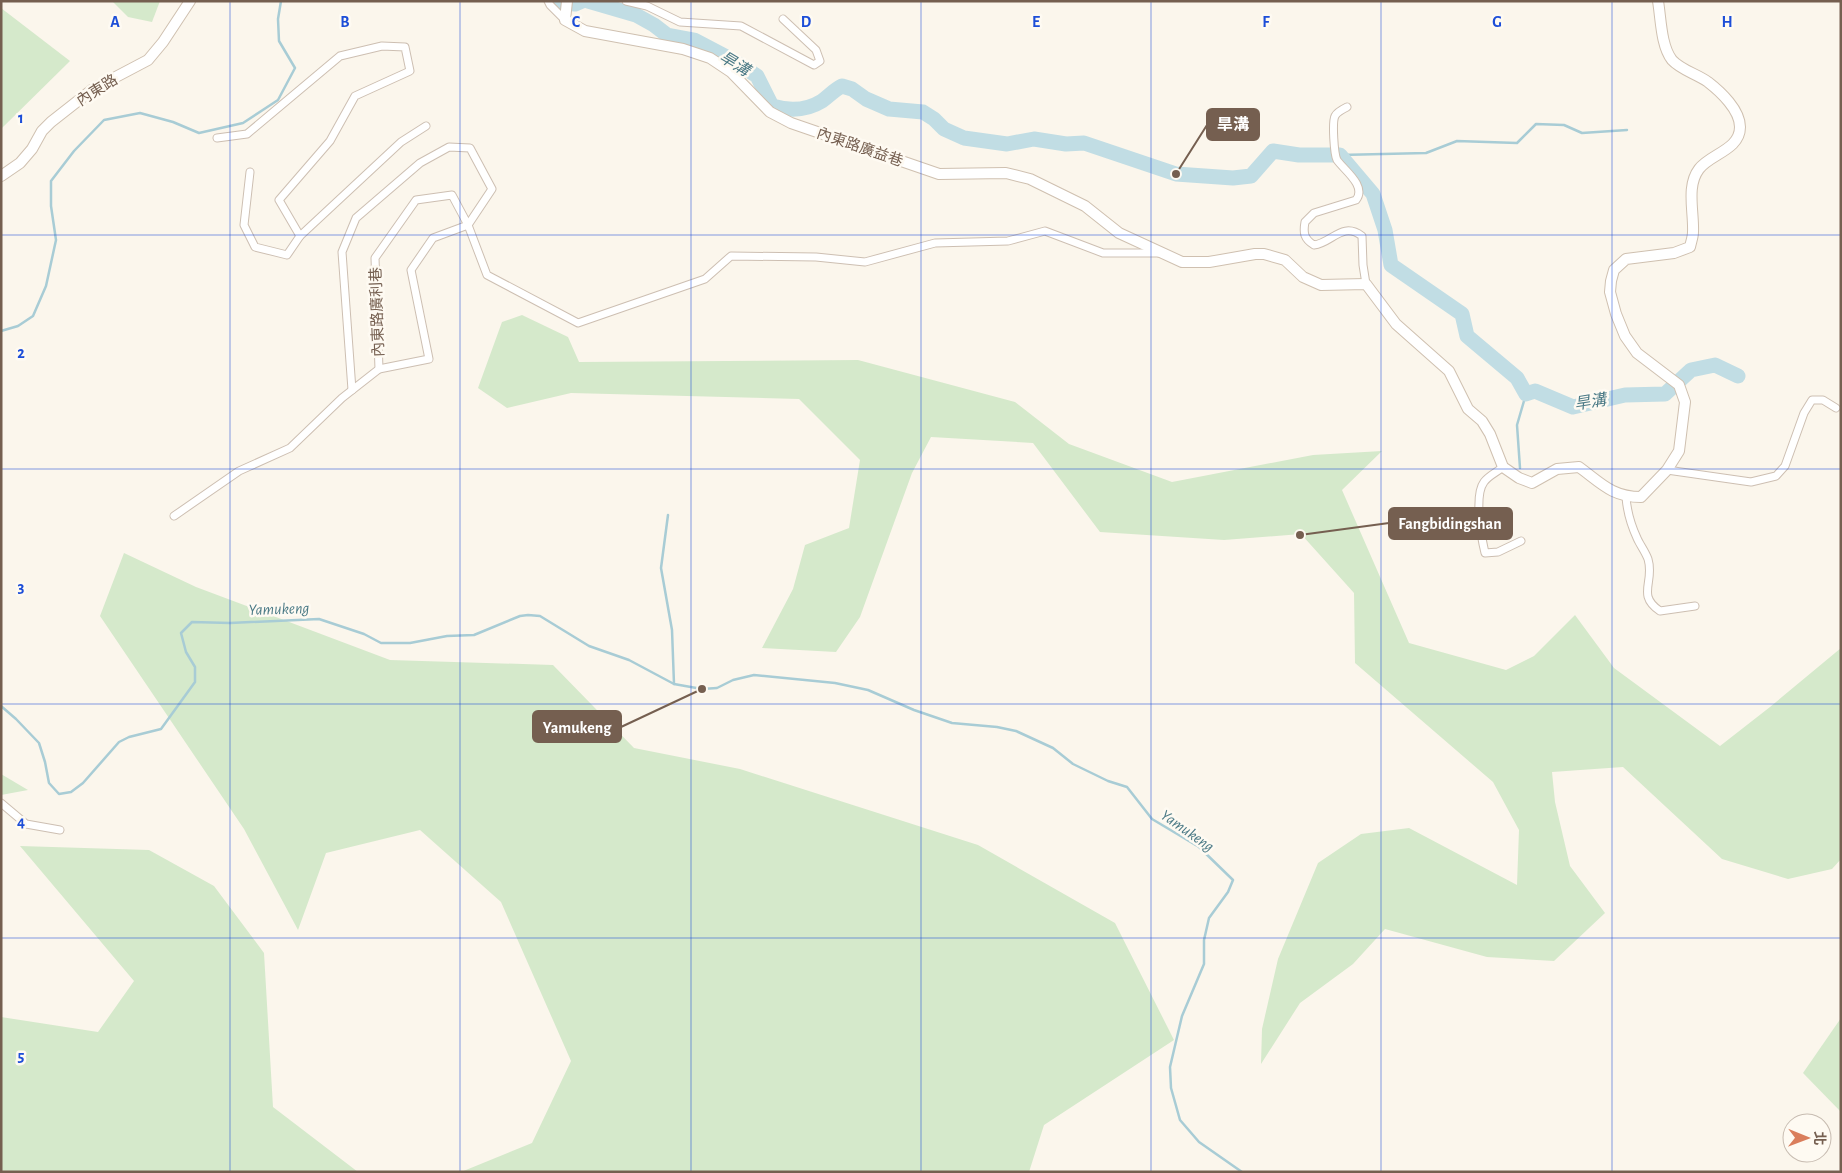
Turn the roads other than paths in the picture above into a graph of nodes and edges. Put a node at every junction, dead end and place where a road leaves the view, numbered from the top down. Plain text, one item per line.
1 (190, 1) edge
2 (548, 1) edge
3 (567, 1) edge
4 (626, 1) edge
5 (1658, 1) edge
6 (565, 20) junction
7 (783, 20) dead end
8 (1348, 107) dead end
9 (426, 126) dead end
10 (217, 138) dead end
11 (250, 172) dead end
12 (1, 176) edge
13 (468, 225) junction
14 (300, 236) junction
15 (1164, 253) junction
16 (732, 256) joint
17 (1366, 284) junction
18 (379, 369) junction
19 (352, 390) junction
20 (1836, 408) dead end
21 (1503, 467) junction
22 (1667, 470) junction
23 (1626, 497) junction
24 (174, 516) dead end
25 (1521, 541) dead end
26 (1695, 606) dead end
27 (1, 803) edge
28 (60, 830) dead end

1 - 12 street, 內東路
2 - 6 street, 內東路廣益巷
3 - 6 street
4 - 7 street
5 - 22 street
6 - 15 street, 內東路廣益巷
8 - 17 street
9 - 14 street
10 - 14 street
11 - 14 street
13 - 16 street, 內東路廣利巷
13 - 18 street
13 - 18 street, 內東路廣利巷
13 - 19 street
15 - 16 street, 內東路廣益巷
15 - 17 street, 內東路廣益巷
17 - 21 street
18 - 19 street, 內東路廣利巷
19 - 24 street, 內東路廣利巷
20 - 22 street
21 - 23 street
21 - 25 street
22 - 23 street
23 - 26 street
27 - 28 street

